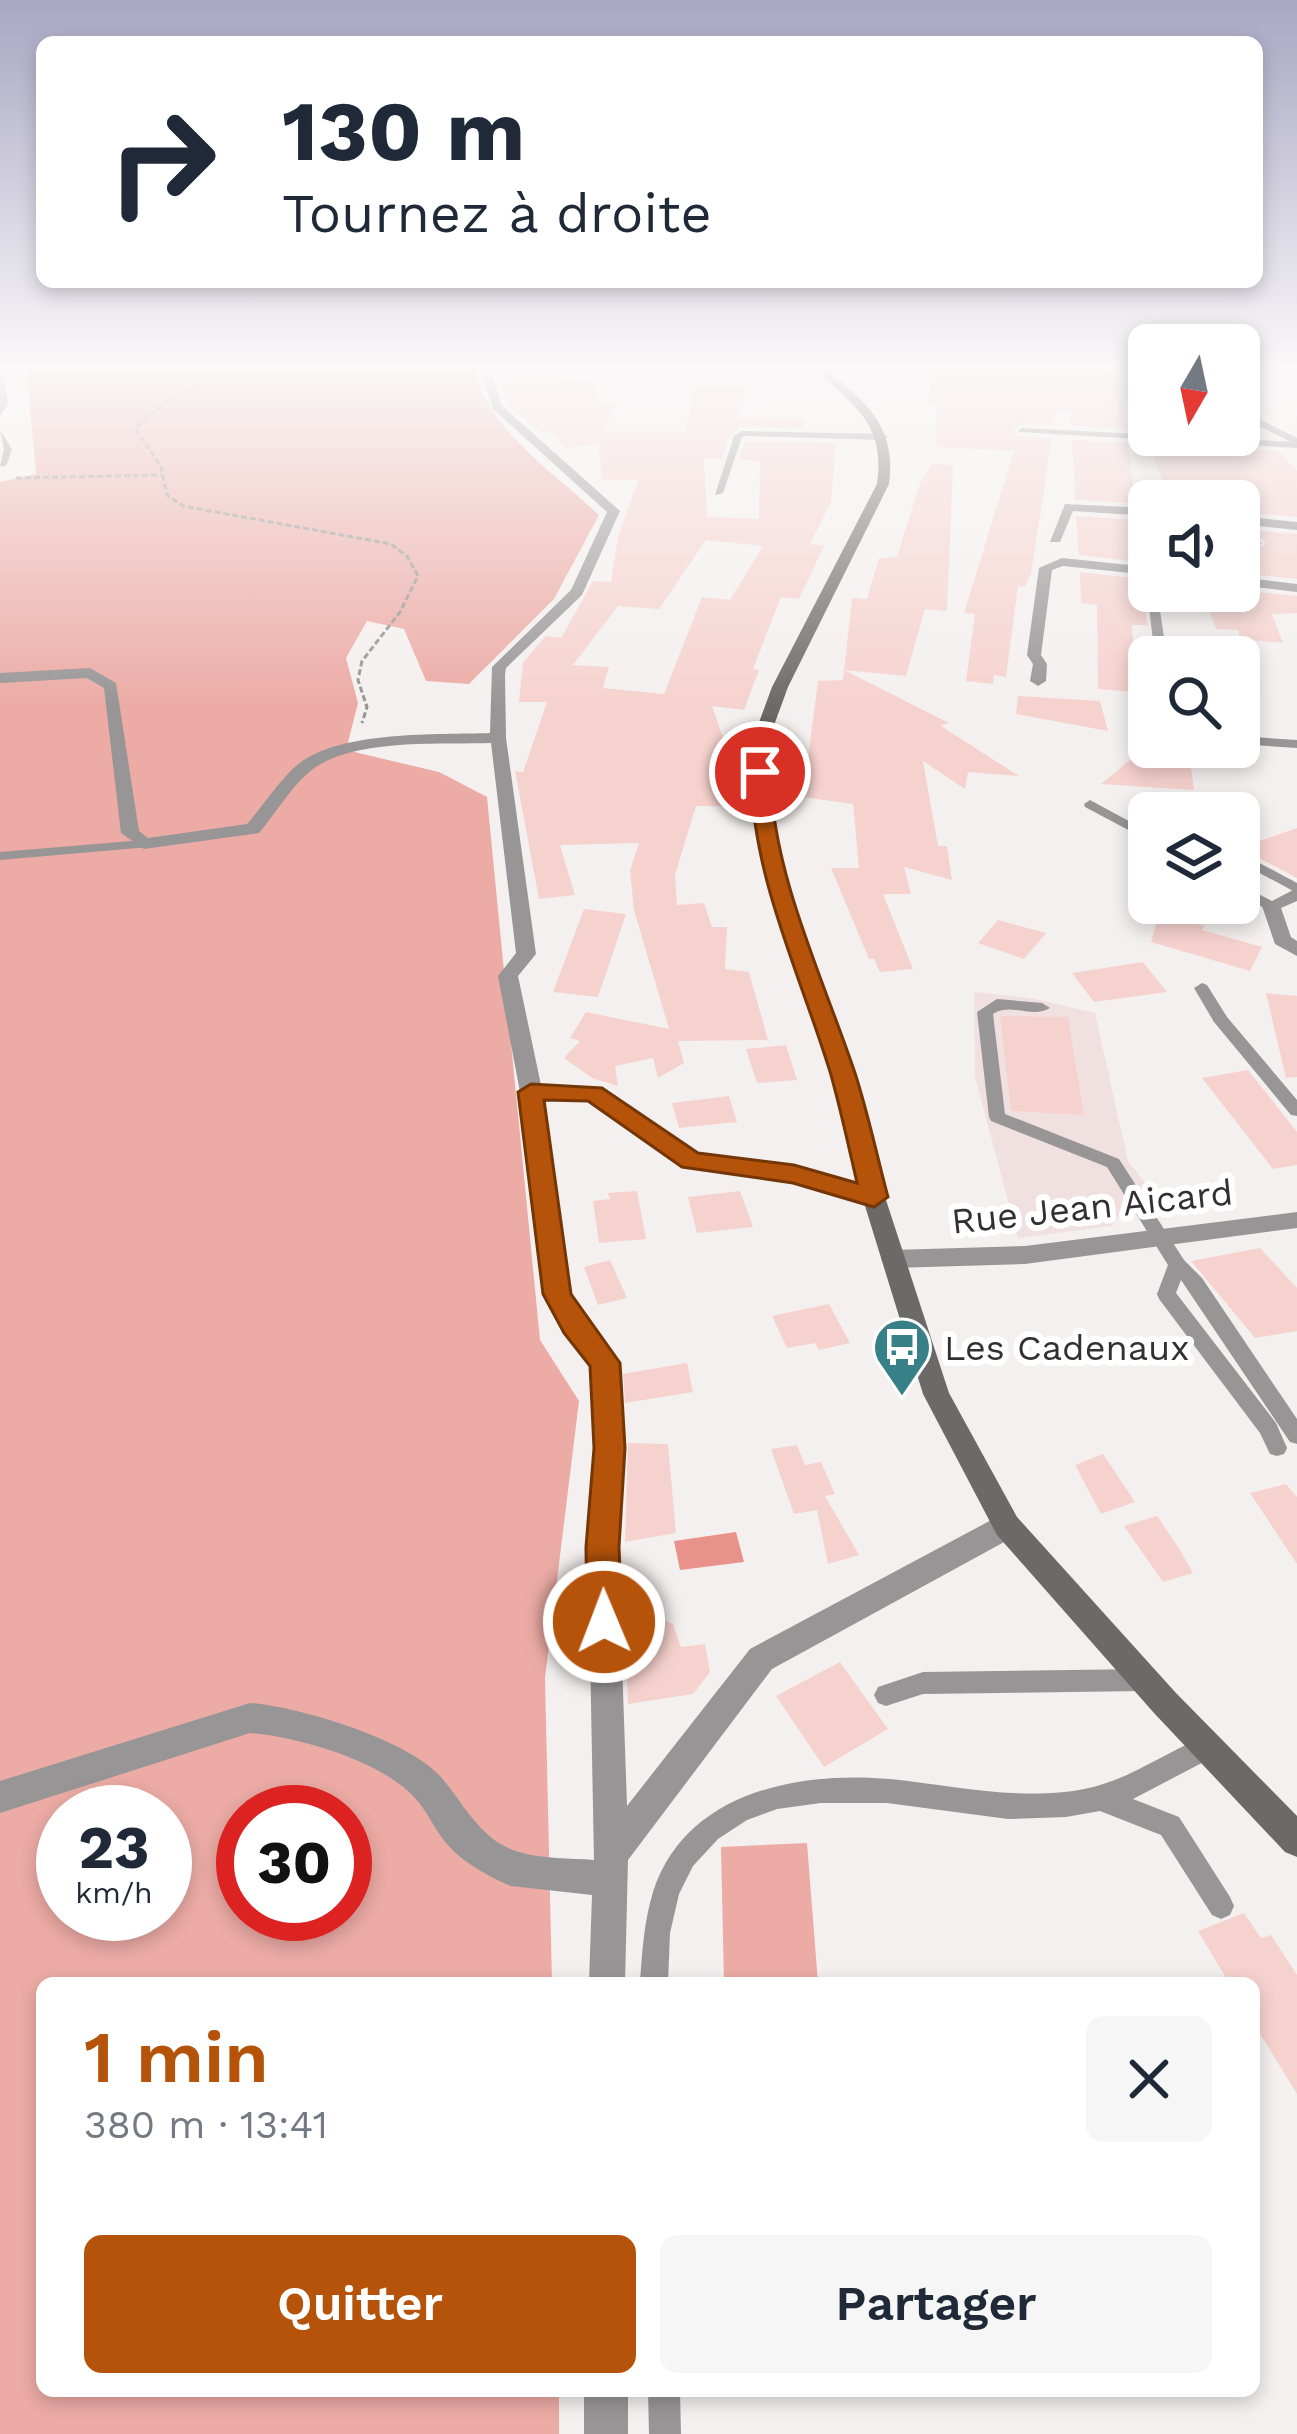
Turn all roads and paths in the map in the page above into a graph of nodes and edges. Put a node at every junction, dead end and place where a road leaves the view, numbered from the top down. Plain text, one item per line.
1 (163, 479) edge
2 (578, 479) edge
3 (723, 479) edge
4 (885, 479) edge
5 (718, 493) dead end
6 (1128, 511) edge
7 (1260, 522) edge
8 (1297, 526) edge
9 (1055, 539) dead end
10 (1128, 570) edge
11 (1260, 584) edge
12 (1297, 588) edge
13 (0, 678) edge
14 (1038, 681) dead end
15 (498, 738) junction
16 (1260, 741) edge
17 (1297, 744) edge
18 (362, 745) junction
19 (1090, 804) dead end
20 (1128, 825) edge
21 (144, 844) junction
22 (0, 856) edge
23 (1260, 869) edge
24 (1297, 892) edge
25 (1260, 900) edge
26 (1271, 906) junction
27 (1297, 950) edge
28 (1202, 988) dead end
29 (1042, 1008) dead end
30 (531, 1092) junction
31 (1297, 1111) edge
32 (874, 1197) junction
33 (1297, 1220) edge
34 (1162, 1240) junction
35 (893, 1259) junction
36 (1177, 1265) junction
37 (1297, 1436) edge
38 (1277, 1448) dead end
39 (1006, 1526) junction
40 (1144, 1680) junction
41 (886, 1695) dead end
42 (1208, 1748) junction
43 (0, 1797) edge
44 (1101, 1799) junction
45 (1297, 1840) edge
46 (609, 1866) junction
47 (1221, 1906) dead end
48 (607, 1977) edge
49 (654, 1977) edge
50 (606, 2397) edge
51 (664, 2397) edge
52 (606, 2434) edge
53 (665, 2434) edge

1 - 18 path
2 - 15 street
3 - 5 lane
4 - 32 main road
6 - 9 street
7 - 8 street
10 - 14 street
11 - 12 street
13 - 21 street
15 - 18 street
15 - 30 street
16 - 17 lane
18 - 21 street
19 - 20 lane
21 - 22 lane
23 - 24 lane
24 - 26 street
25 - 26 lane
26 - 27 street
28 - 31 lane
29 - 34 lane
30 - 32 street
30 - 46 street
32 - 35 main road
33 - 34 street, Rue Jean Aicard
34 - 35 street, Rue Jean Aicard
34 - 36 lane
35 - 39 main road
36 - 37 lane
36 - 38 lane
39 - 40 main road
39 - 46 street
40 - 41 lane
40 - 42 main road
42 - 44 lane
42 - 45 main road
43 - 46 street
44 - 47 lane
44 - 49 lane
46 - 48 street
50 - 52 street
51 - 53 lane

